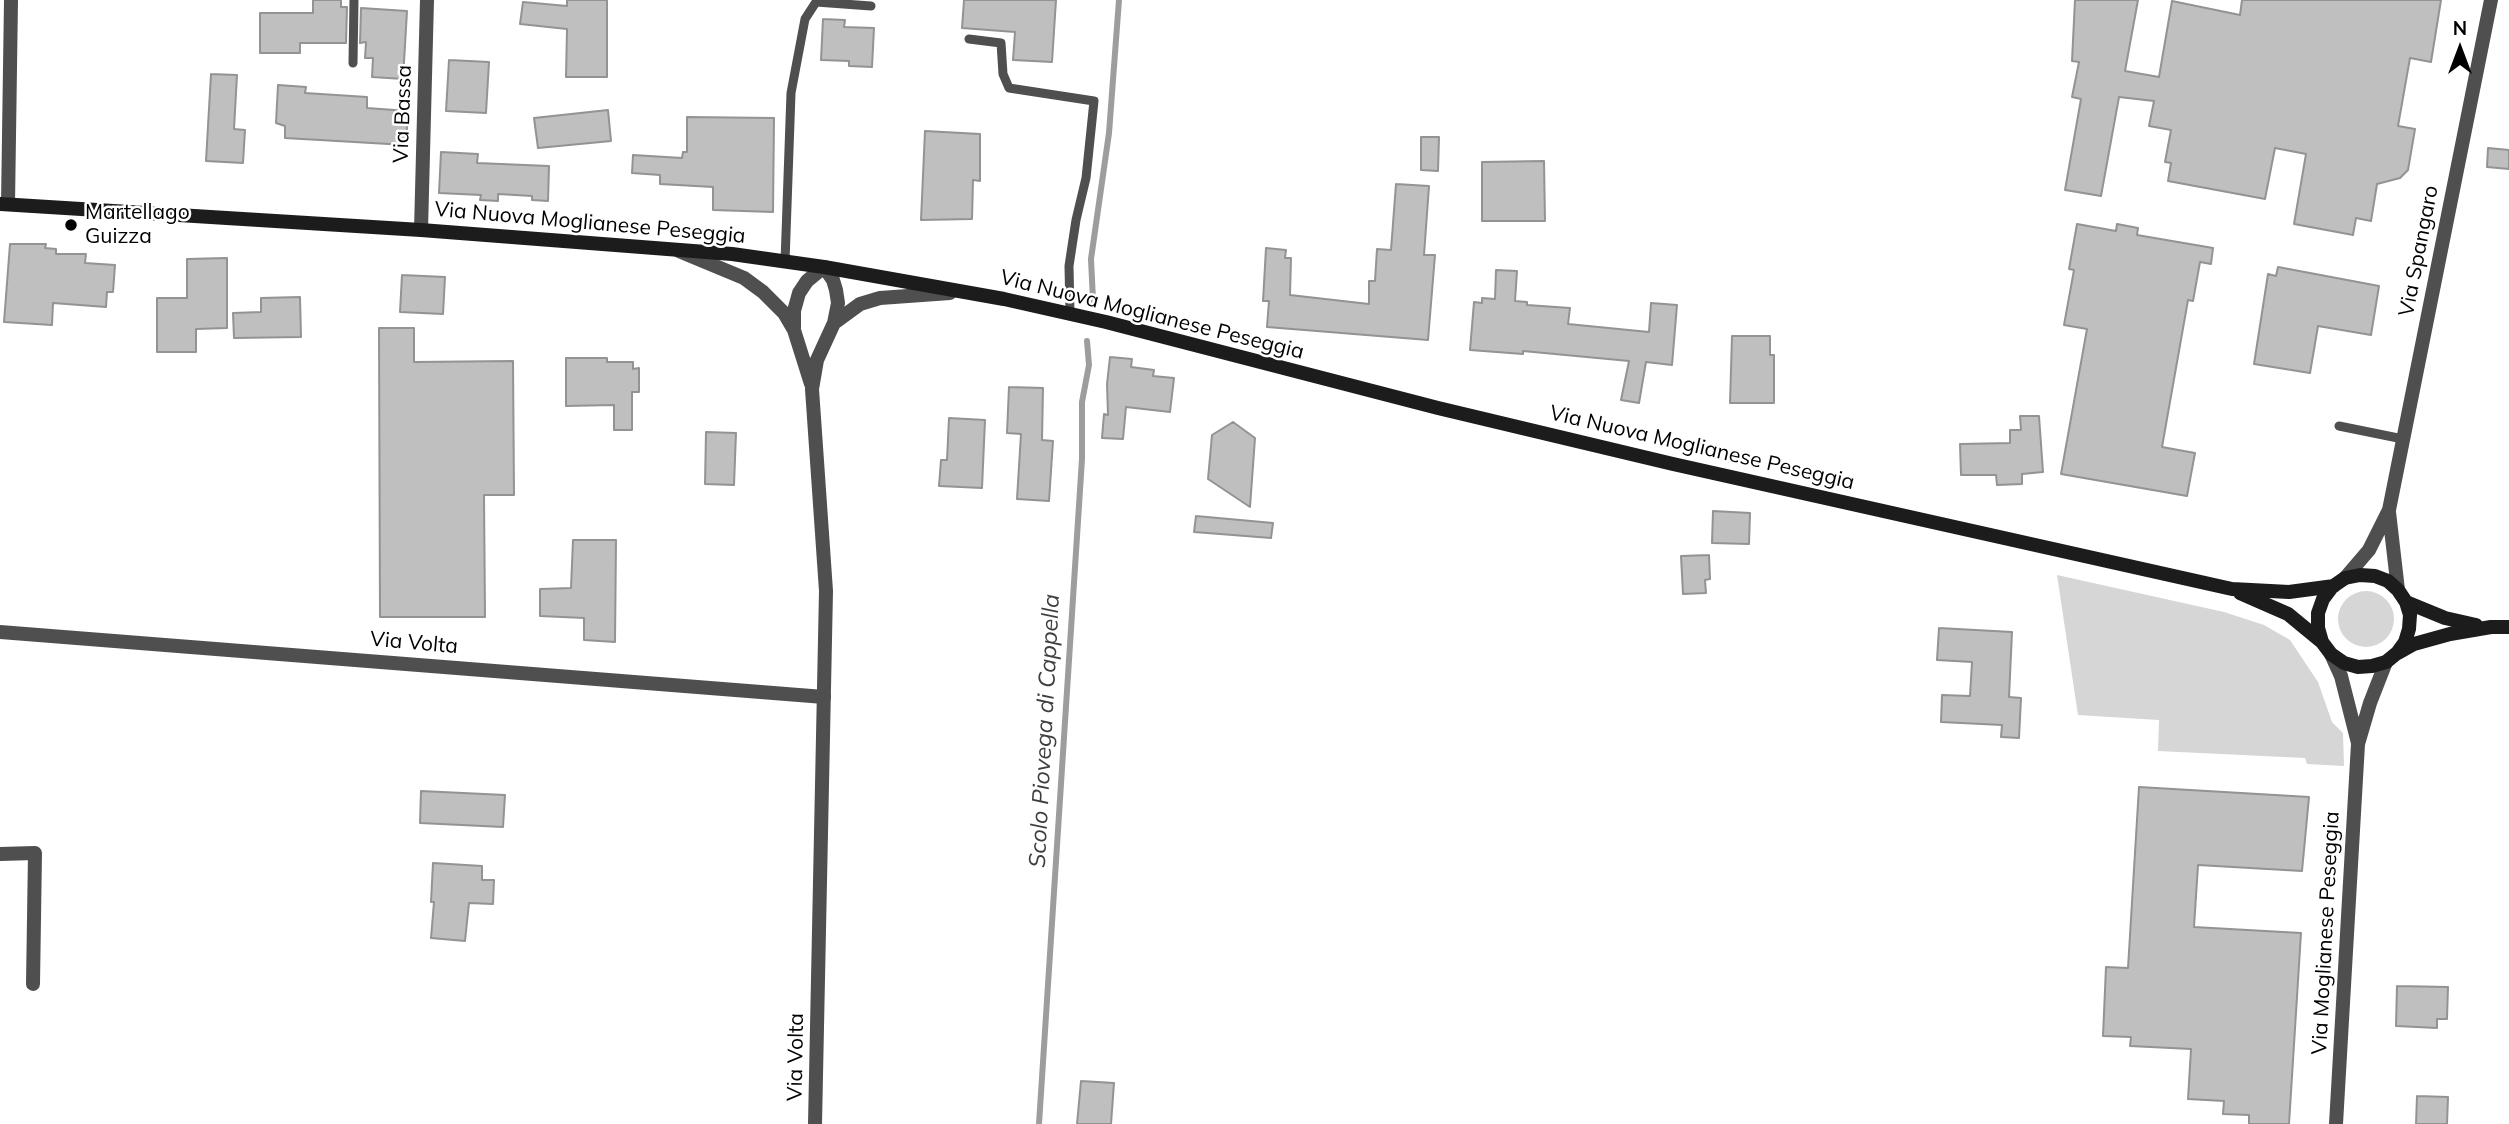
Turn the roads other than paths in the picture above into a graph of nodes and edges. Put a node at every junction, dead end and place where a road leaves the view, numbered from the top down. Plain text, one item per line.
1 (10, 0) edge
2 (354, 0) edge
3 (427, 0) edge
4 (2491, 0) edge
5 (871, 6) dead end
6 (969, 39) dead end
7 (353, 63) dead end
8 (4, 204) edge
9 (421, 230) junction
10 (675, 250) junction
11 (785, 262) junction
12 (824, 267) junction
13 (964, 292) junction
14 (1070, 314) junction
15 (834, 323) junction
16 (794, 330) junction
17 (812, 389) junction
18 (2339, 426) dead end
19 (2403, 439) junction
20 (2389, 510) junction
21 (2340, 582) junction
22 (2232, 589) junction
23 (2402, 596) junction
24 (2491, 627) junction
25 (2509, 627) edge
26 (0, 632) edge
27 (2327, 648) junction
28 (2391, 658) junction
29 (824, 697) junction
30 (2358, 744) junction
31 (0, 854) edge
32 (33, 984) dead end
33 (815, 1124) edge
34 (2336, 1124) edge

1 - 8 street
2 - 7 lane
3 - 9 street, Via Bassa
4 - 19 street, Via Spangaro
5 - 11 lane
6 - 14 lane
8 - 9 main road, Via Nuova Moglianese Peseggia
9 - 10 main road, Via Nuova Moglianese Peseggia
10 - 11 main road, Via Nuova Moglianese Peseggia
10 - 16 street, Via Volta
11 - 12 main road, Via Nuova Moglianese Peseggia
12 - 13 main road, Via Nuova Moglianese Peseggia
12 - 15 street, Via Volta
12 - 16 street, Via Volta
13 - 14 main road, Via Nuova Moglianese Peseggia
13 - 15 street
14 - 22 main road, Via Nuova Moglianese Peseggia
15 - 17 street, Via Volta
16 - 17 street, Via Volta
17 - 29 street, Via Volta
18 - 19 lane
19 - 20 street, Via Spangaro
20 - 21 street, Via Spangaro
20 - 23 street, Via Spangaro
21 - 22 main road, Via Nuova Moglianese Peseggia
21 - 23 main road, Via Nuova Moglianese Peseggia
21 - 27 main road
22 - 27 main road, Via Nuova Moglianese Peseggia
23 - 24 main road, Via Nuova Moglianese Peseggia
23 - 28 main road
24 - 25 main road, Via Nuova Moglianese Peseggia
24 - 28 main road, Via Nuova Moglianese Peseggia
26 - 29 street, Via Volta
27 - 28 main road, Via Nuova Moglianese Peseggia
27 - 30 street, Via Moglianese Peseggia
28 - 30 street, Via Moglianese Peseggia
29 - 33 street, Via Volta
30 - 34 street, Via Moglianese Peseggia
31 - 32 street

